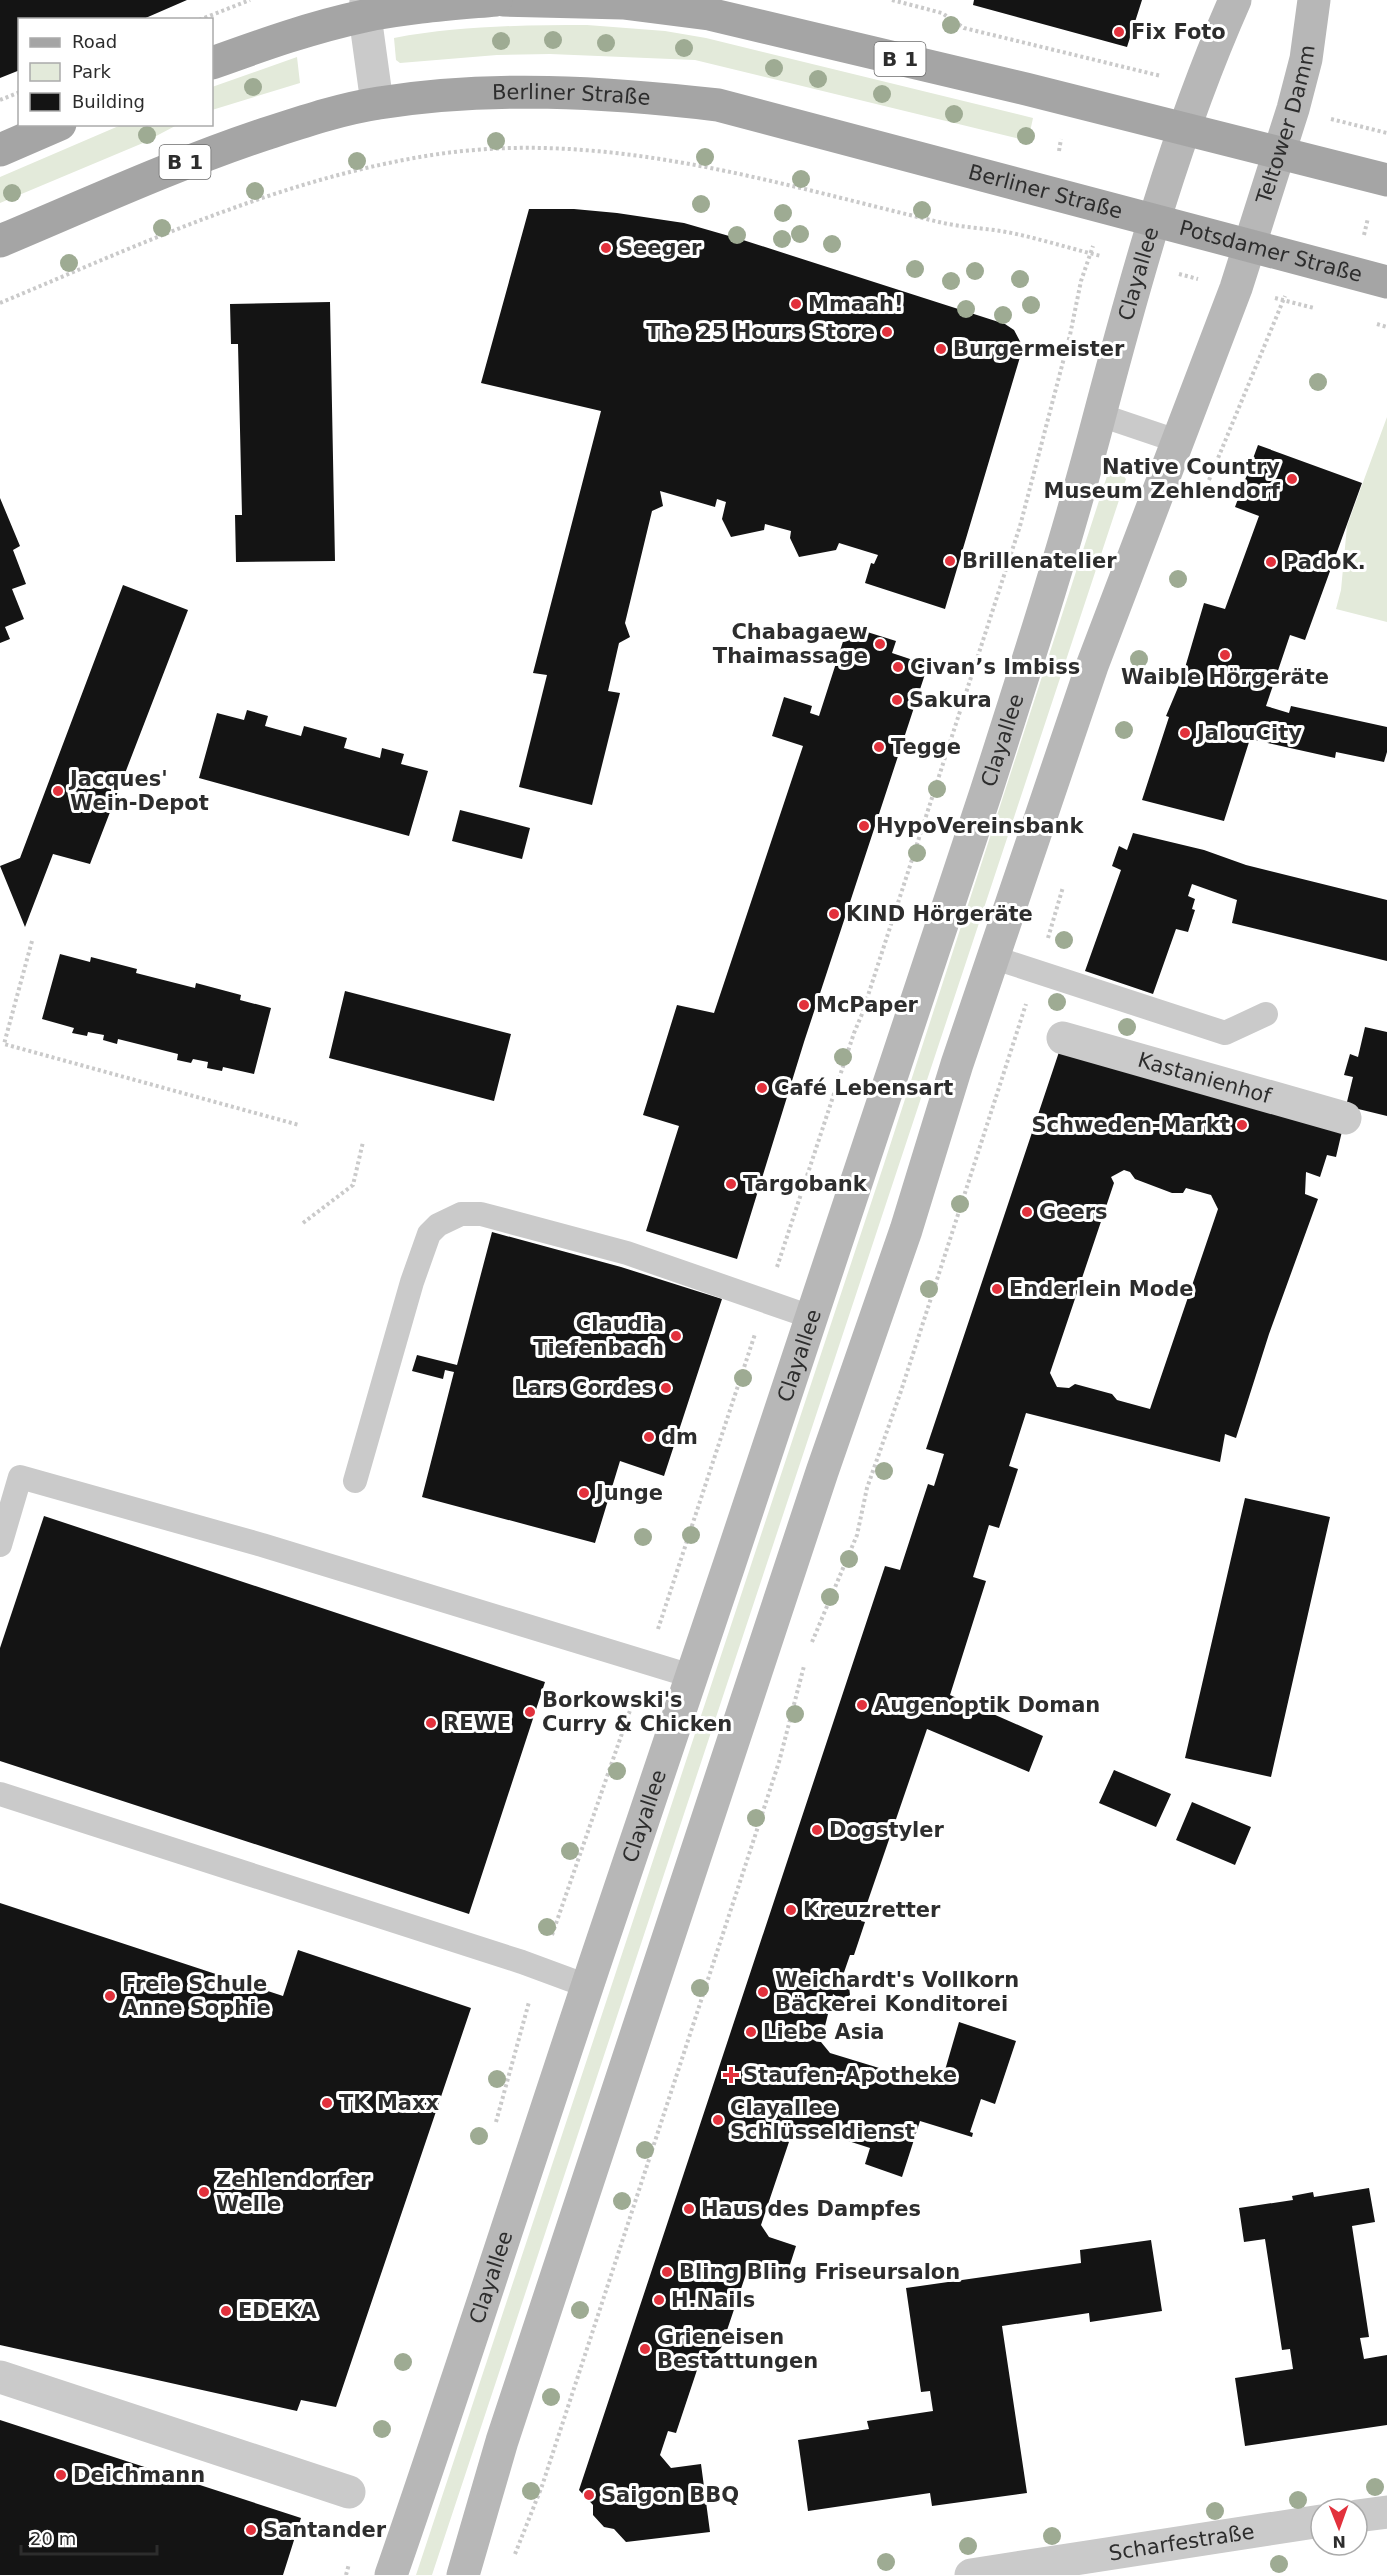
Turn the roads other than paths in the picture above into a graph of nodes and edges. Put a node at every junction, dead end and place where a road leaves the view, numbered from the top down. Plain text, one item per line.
1 (496, 0) edge
2 (503, 0) edge
3 (1235, 0) edge
4 (1314, 0) edge
5 (365, 8) edge
6 (213, 63) edge
7 (377, 103) junction
8 (55, 126) edge
9 (1185, 129) junction
10 (0, 150) edge
11 (1279, 153) junction
12 (1387, 180) edge
13 (1154, 220) junction
14 (0, 241) edge
15 (1249, 246) junction
16 (1387, 282) edge
17 (1100, 415) junction
18 (1177, 441) junction
19 (995, 958) junction
20 (1266, 1014) dead end
21 (1063, 1038) dead end
22 (1345, 1118) dead end
23 (811, 1317) junction
24 (355, 1481) dead end
25 (0, 1545) edge
26 (691, 1676) junction
27 (0, 1794) edge
28 (587, 1986) junction
29 (0, 2377) edge
30 (349, 2492) dead end
31 (1387, 2512) edge
32 (1369, 2514) edge
33 (1309, 2524) edge
34 (390, 2575) edge
35 (463, 2575) edge
36 (971, 2575) edge

1 - 5 main road
2 - 9 main road, B 1
3 - 9 main road
4 - 11 main road, Teltower Damm
5 - 6 main road
5 - 7 street
7 - 13 main road, Berliner Straße / B 1
7 - 14 main road, Berliner Straße / B 1
8 - 10 main road
9 - 11 main road, B 1
9 - 13 main road, Clayallee
11 - 12 main road, B 1
11 - 15 main road, Teltower Damm
13 - 15 main road, Potsdamer Straße / B 1
13 - 17 main road, Clayallee
15 - 16 main road, Potsdamer Straße / B 1
15 - 18 main road
17 - 18 lane
17 - 23 main road, Clayallee
18 - 19 main road
19 - 20 lane
19 - 35 main road
21 - 22 street, Kastanienhof
23 - 24 lane
23 - 26 main road, Clayallee
25 - 26 lane
26 - 28 main road, Clayallee
27 - 28 lane
28 - 34 main road, Clayallee
29 - 30 street
31 - 32 street
33 - 36 street, Scharfestraße

